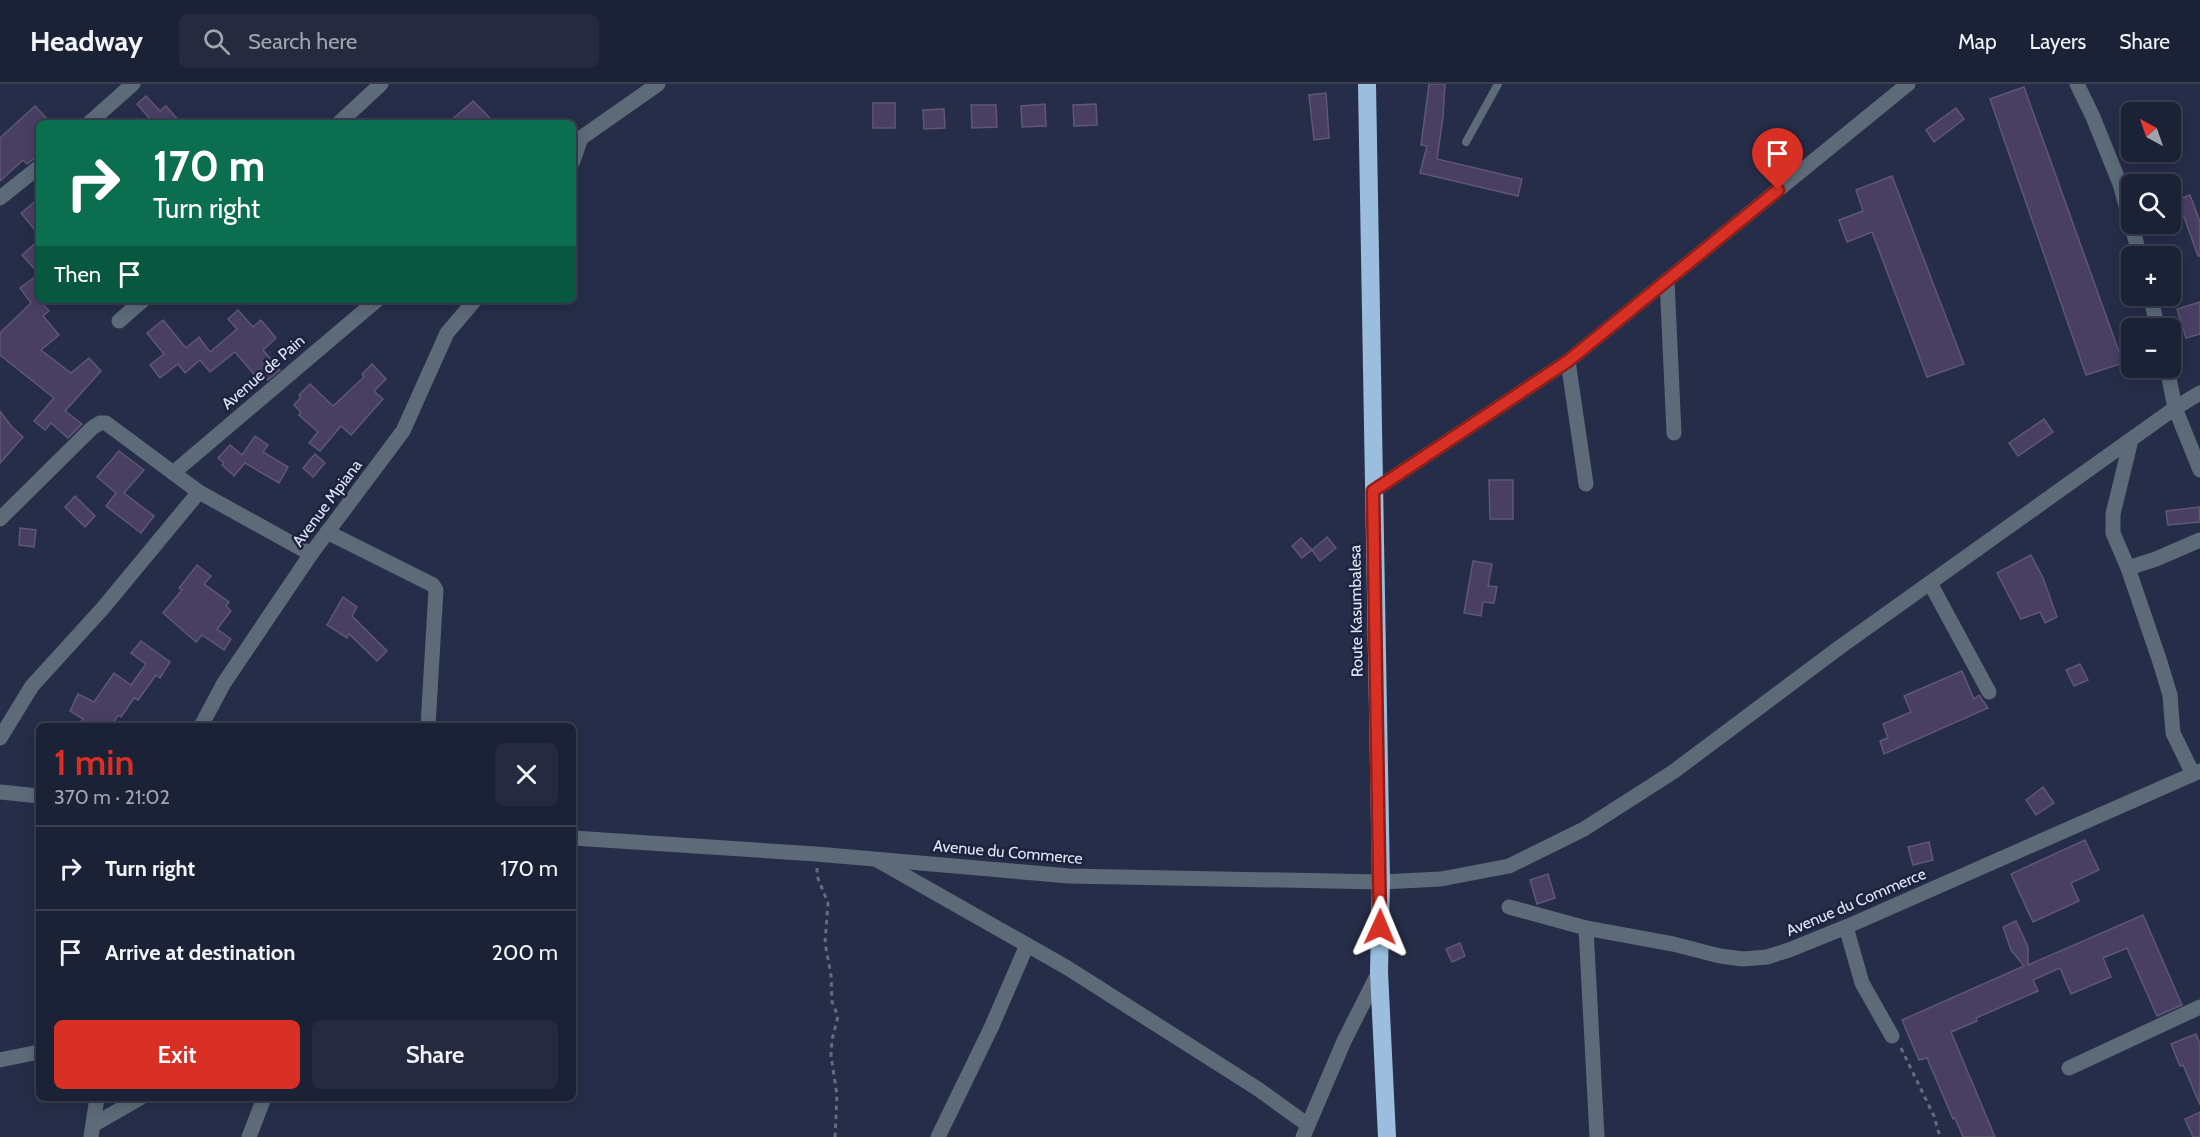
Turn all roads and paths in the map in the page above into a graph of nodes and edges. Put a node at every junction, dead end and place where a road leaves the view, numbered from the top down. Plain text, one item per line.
1 (133, 84) edge
2 (381, 84) edge
3 (658, 84) edge
4 (1367, 84) edge
5 (1498, 84) edge
6 (1908, 84) edge
7 (2077, 84) edge
8 (92, 120) edge
9 (342, 120) edge
10 (577, 141) edge
11 (1466, 141) dead end
12 (36, 169) edge
13 (0, 198) edge
14 (2137, 246) edge
15 (1667, 280) junction
16 (139, 303) edge
17 (373, 303) edge
18 (472, 303) edge
19 (118, 321) dead end
20 (1568, 361) junction
21 (2169, 378) edge
22 (2200, 393) edge
23 (2175, 408) junction
24 (1674, 433) dead end
25 (2131, 440) junction
26 (2200, 470) edge
27 (173, 473) junction
28 (1586, 484) dead end
29 (1373, 491) junction
30 (199, 492) junction
31 (0, 519) edge
32 (327, 532) junction
33 (2200, 540) edge
34 (311, 554) junction
35 (2128, 568) junction
36 (1930, 583) junction
37 (1989, 692) dead end
38 (203, 723) edge
39 (428, 723) edge
40 (0, 738) edge
41 (2197, 772) edge
42 (0, 792) edge
43 (36, 796) edge
44 (576, 838) edge
45 (816, 854) junction
46 (875, 859) junction
47 (1381, 882) junction
48 (1509, 907) dead end
49 (1846, 927) junction
50 (1586, 928) junction
51 (1027, 945) junction
52 (1379, 972) junction
53 (2200, 1007) edge
54 (1892, 1036) joint
55 (36, 1053) edge
56 (0, 1060) edge
57 (2069, 1068) dead end
58 (97, 1101) edge
59 (136, 1101) edge
60 (263, 1101) edge
61 (92, 1131) edge
62 (1305, 1131) edge
63 (836, 1136) edge
64 (249, 1137) edge
65 (938, 1137) edge
66 (1387, 1137) edge
67 (1597, 1137) edge
68 (1940, 1137) edge

1 - 8 street
2 - 9 street
3 - 10 street
4 - 29 highway, Route Kasumbalesa
5 - 11 lane
6 - 15 street
7 - 14 street
12 - 13 street
15 - 20 street
15 - 24 street
16 - 19 street
17 - 27 street, Avenue de Pain
18 - 32 street, Avenue Mpiana
20 - 28 street
20 - 29 street
21 - 23 street
22 - 23 street, Avenue du Commerce
23 - 25 street, Avenue du Commerce
23 - 26 street
25 - 35 street
25 - 36 street, Avenue du Commerce
27 - 30 street
27 - 31 street
29 - 47 highway, Route Kasumbalesa
30 - 34 street
30 - 40 street
32 - 34 street, Avenue Mpiana
32 - 39 street
33 - 35 street
34 - 38 street, Avenue Mpiana
35 - 41 street
36 - 37 street
36 - 47 street, Avenue du Commerce
41 - 49 street, Avenue du Commerce
42 - 43 street
44 - 45 street, Avenue du Commerce
45 - 46 street, Avenue du Commerce
45 - 63 path
46 - 47 street, Avenue du Commerce
46 - 51 street
47 - 52 highway, Route Kasumbalesa
48 - 50 street, Avenue du Commerce
49 - 50 street, Avenue du Commerce
49 - 54 street
50 - 67 street
51 - 62 street
51 - 65 street
52 - 62 street
52 - 66 highway, Route Kasumbalesa
53 - 57 street
54 - 68 path
55 - 56 street
58 - 61 street
59 - 61 street
60 - 64 street

